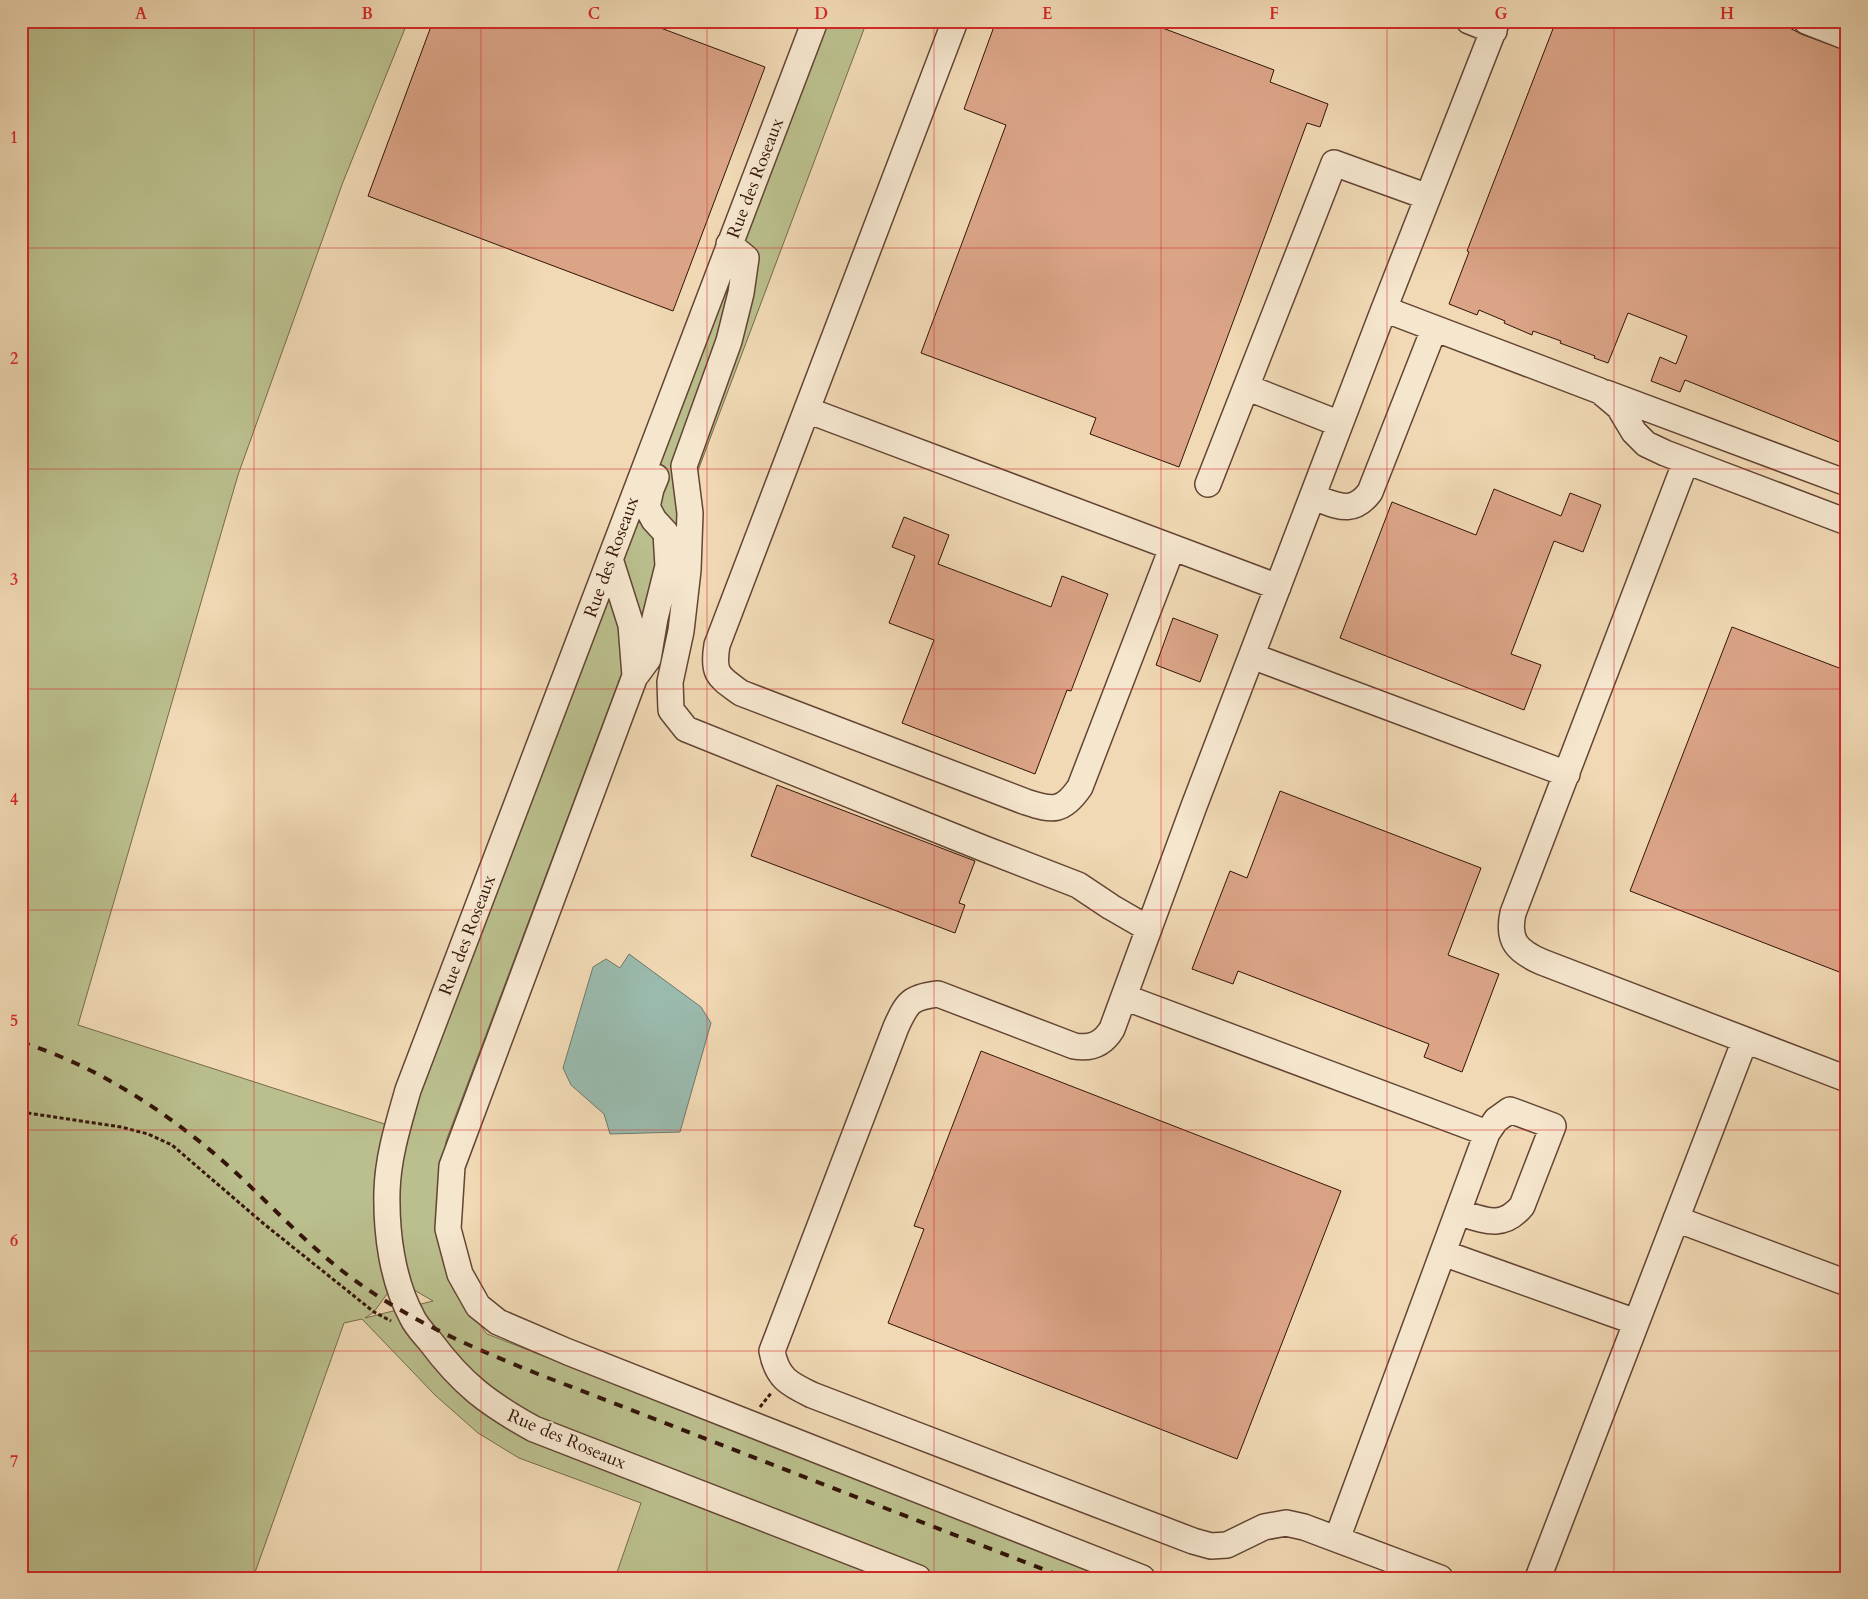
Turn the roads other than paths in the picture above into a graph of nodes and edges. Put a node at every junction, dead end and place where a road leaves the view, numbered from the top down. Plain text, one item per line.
1 (815, 21) edge
2 (955, 21) edge
3 (1469, 21) edge
4 (1806, 21) edge
5 (1495, 26) edge
6 (1847, 37) edge
7 (1428, 197) junction
8 (729, 244) junction
9 (1384, 309) junction
10 (1434, 329) junction
11 (1246, 387) junction
12 (1600, 391) junction
13 (669, 405) junction
14 (807, 410) junction
15 (1340, 424) junction
16 (1686, 461) junction
17 (1847, 483) edge
18 (1208, 484) dead end
19 (1312, 498) junction
20 (1847, 522) edge
21 (1172, 548) junction
22 (610, 559) junction
23 (1278, 587) junction
24 (1252, 656) junction
25 (635, 676) junction
26 (1567, 774) junction
27 (1149, 929) junction
28 (1124, 997) junction
29 (1745, 1040) junction
30 (1847, 1079) edge
31 (1487, 1133) junction
32 (1458, 1212) junction
33 (1676, 1220) junction
34 (1443, 1253) junction
35 (1847, 1283) edge
36 (1636, 1322) junction
37 (1336, 1539) junction
38 (918, 1578) edge
39 (1142, 1578) edge
40 (1440, 1578) edge
41 (1538, 1578) edge

1 - 8 street, Rue des Roseaux
2 - 14 street
3 - 5 street
4 - 6 street
5 - 7 street
7 - 9 street
7 - 11 street
8 - 13 street, Rue des Roseaux
8 - 27 street
9 - 10 street
9 - 15 street
10 - 12 street
10 - 19 street
11 - 15 street
11 - 18 street
12 - 16 street
12 - 17 street
13 - 22 street, Rue des Roseaux
13 - 25 street
14 - 21 street
14 - 21 street
15 - 19 street
16 - 20 street
16 - 26 street
19 - 23 street
21 - 23 street
22 - 25 street
22 - 38 street, Rue des Roseaux
23 - 24 street
24 - 26 street
24 - 27 street
25 - 39 street
26 - 29 street
27 - 28 street
28 - 31 street
28 - 37 street
29 - 30 street
29 - 33 street
31 - 32 street
31 - 32 street
32 - 34 street
33 - 35 street
33 - 36 street
34 - 36 street
34 - 37 street
36 - 41 street
37 - 40 street

